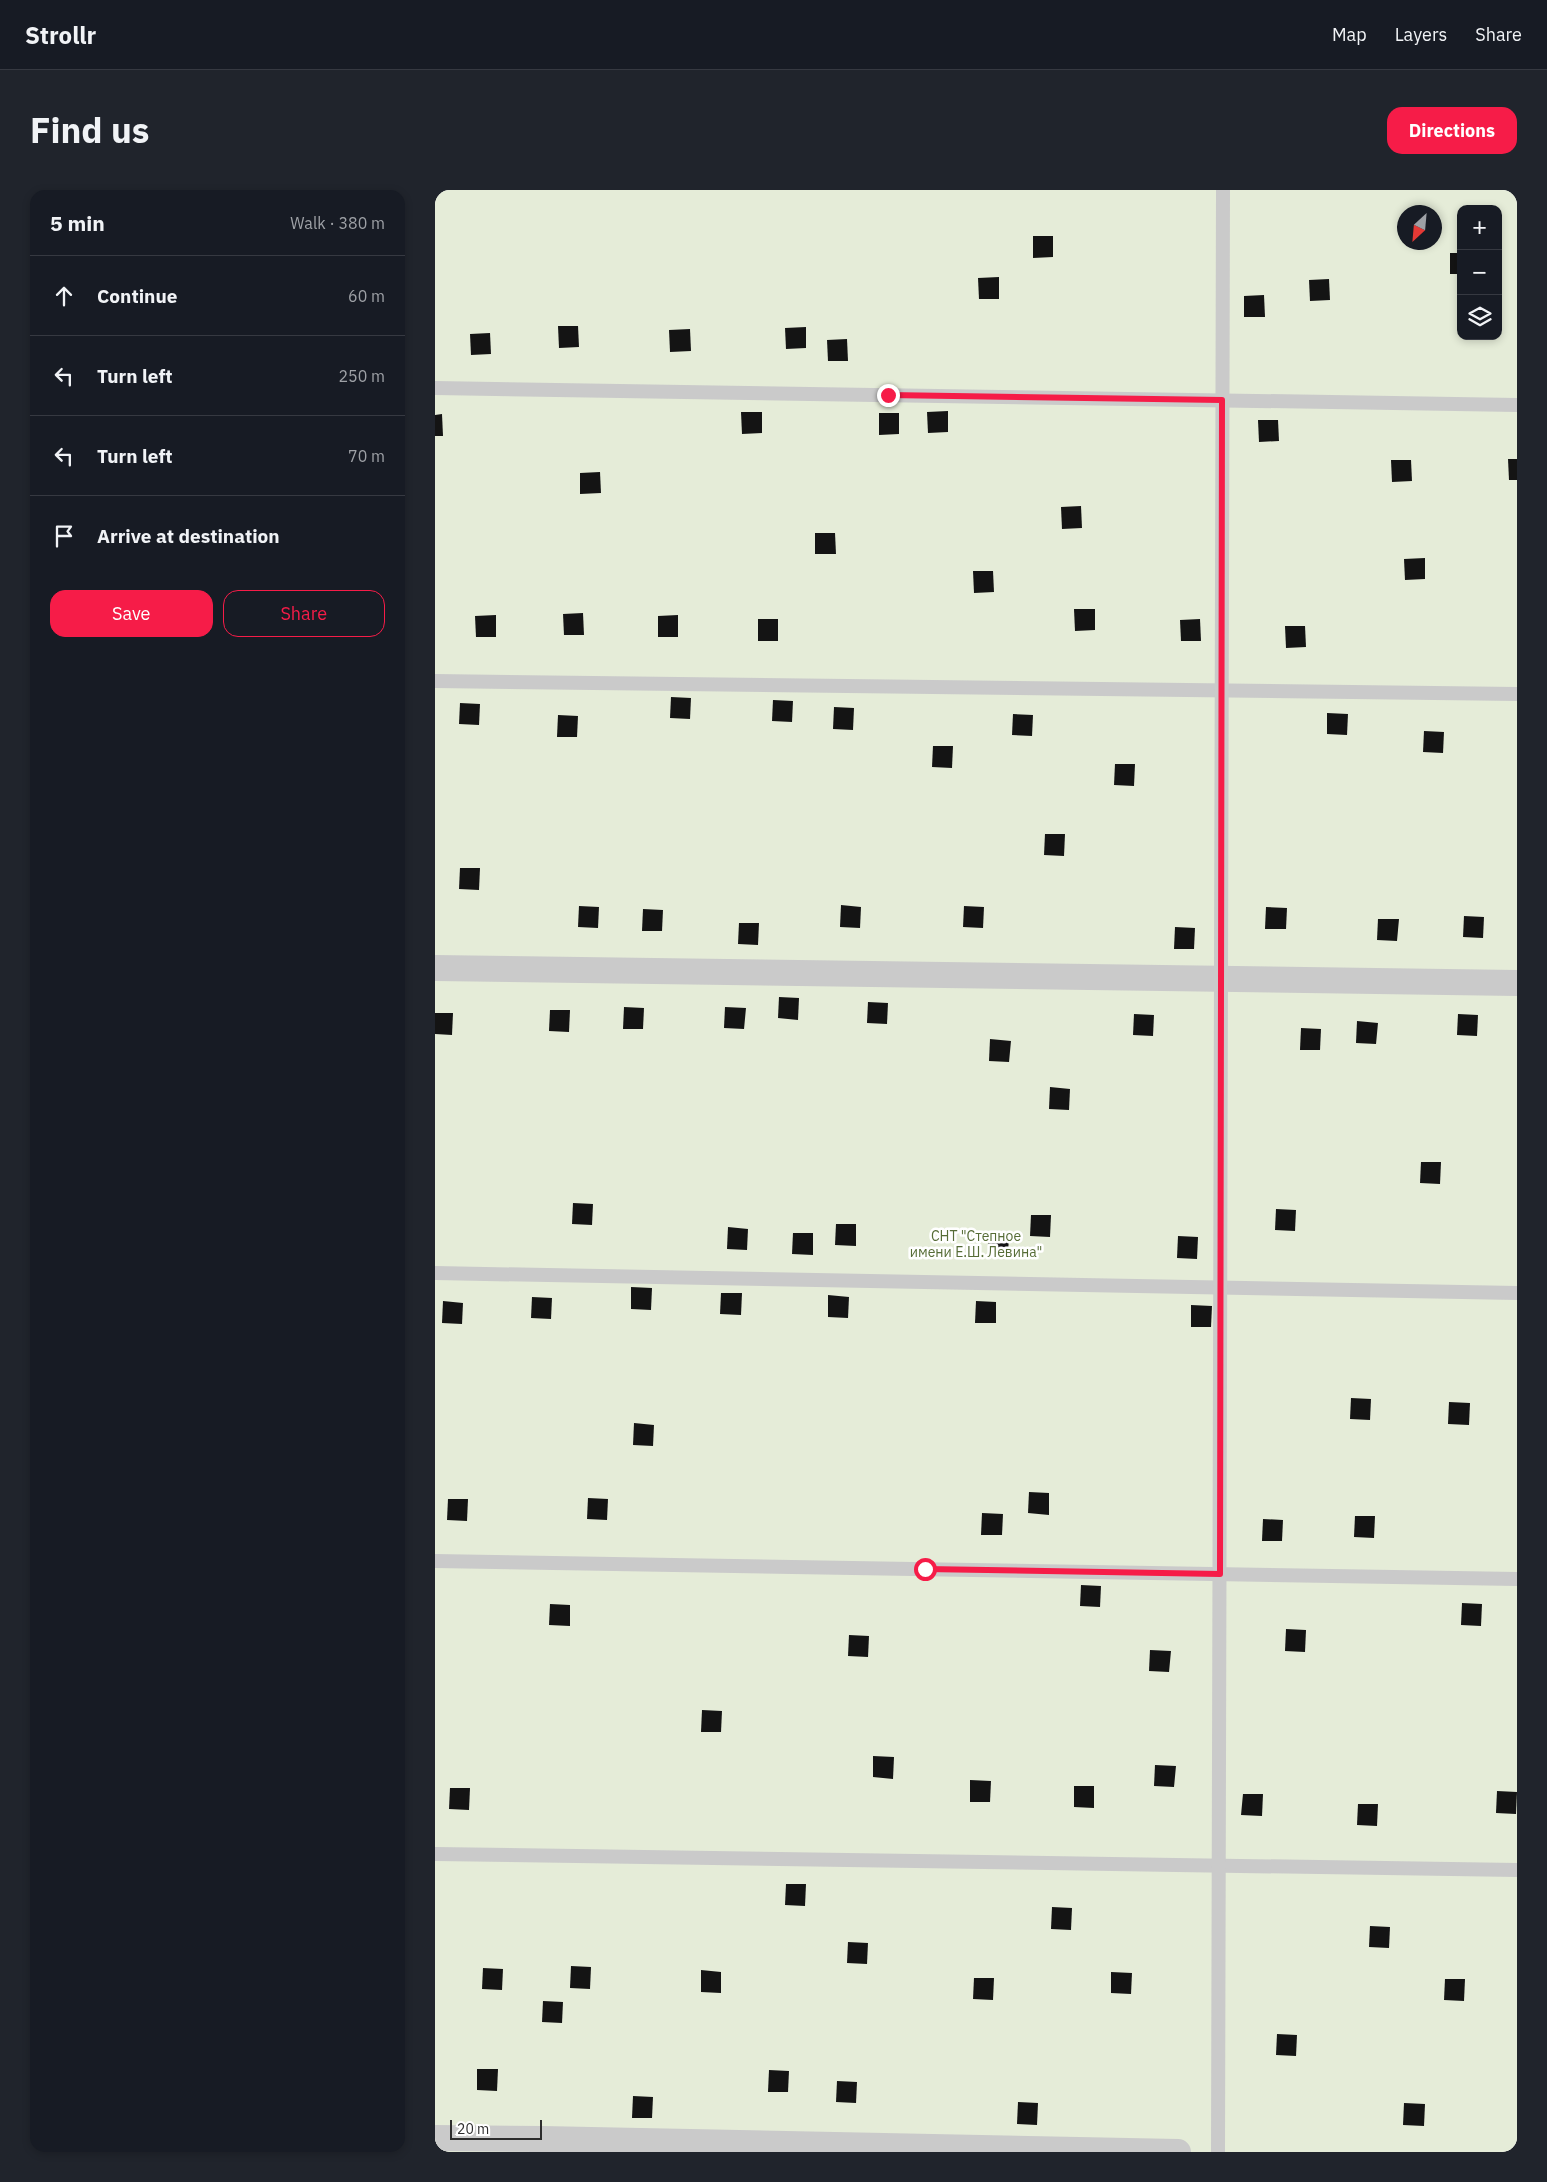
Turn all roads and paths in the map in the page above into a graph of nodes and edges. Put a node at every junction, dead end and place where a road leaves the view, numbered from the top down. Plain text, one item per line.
1 (1223, 190) edge
2 (435, 388) edge
3 (1222, 400) junction
4 (1517, 405) edge
5 (435, 681) edge
6 (1222, 690) junction
7 (1517, 694) edge
8 (435, 968) edge
9 (1221, 979) junction
10 (1517, 983) edge
11 (435, 1274) edge
12 (1221, 1288) junction
13 (1517, 1293) edge
14 (435, 1561) edge
15 (1220, 1574) junction
16 (1517, 1579) edge
17 (435, 1854) edge
18 (1219, 1866) junction
19 (1517, 1870) edge
20 (435, 2138) edge
21 (542, 2146) edge
22 (1178, 2152) edge
23 (1218, 2152) edge

1 - 3 lane
2 - 3 lane
3 - 4 lane
3 - 6 lane
5 - 6 lane
6 - 7 lane
6 - 9 lane
8 - 9 street
9 - 10 street
9 - 12 lane
11 - 12 lane
12 - 13 lane
12 - 15 lane
14 - 15 lane
15 - 16 lane
15 - 18 lane
17 - 18 lane
18 - 19 lane
18 - 23 lane
20 - 21 street
21 - 22 street

